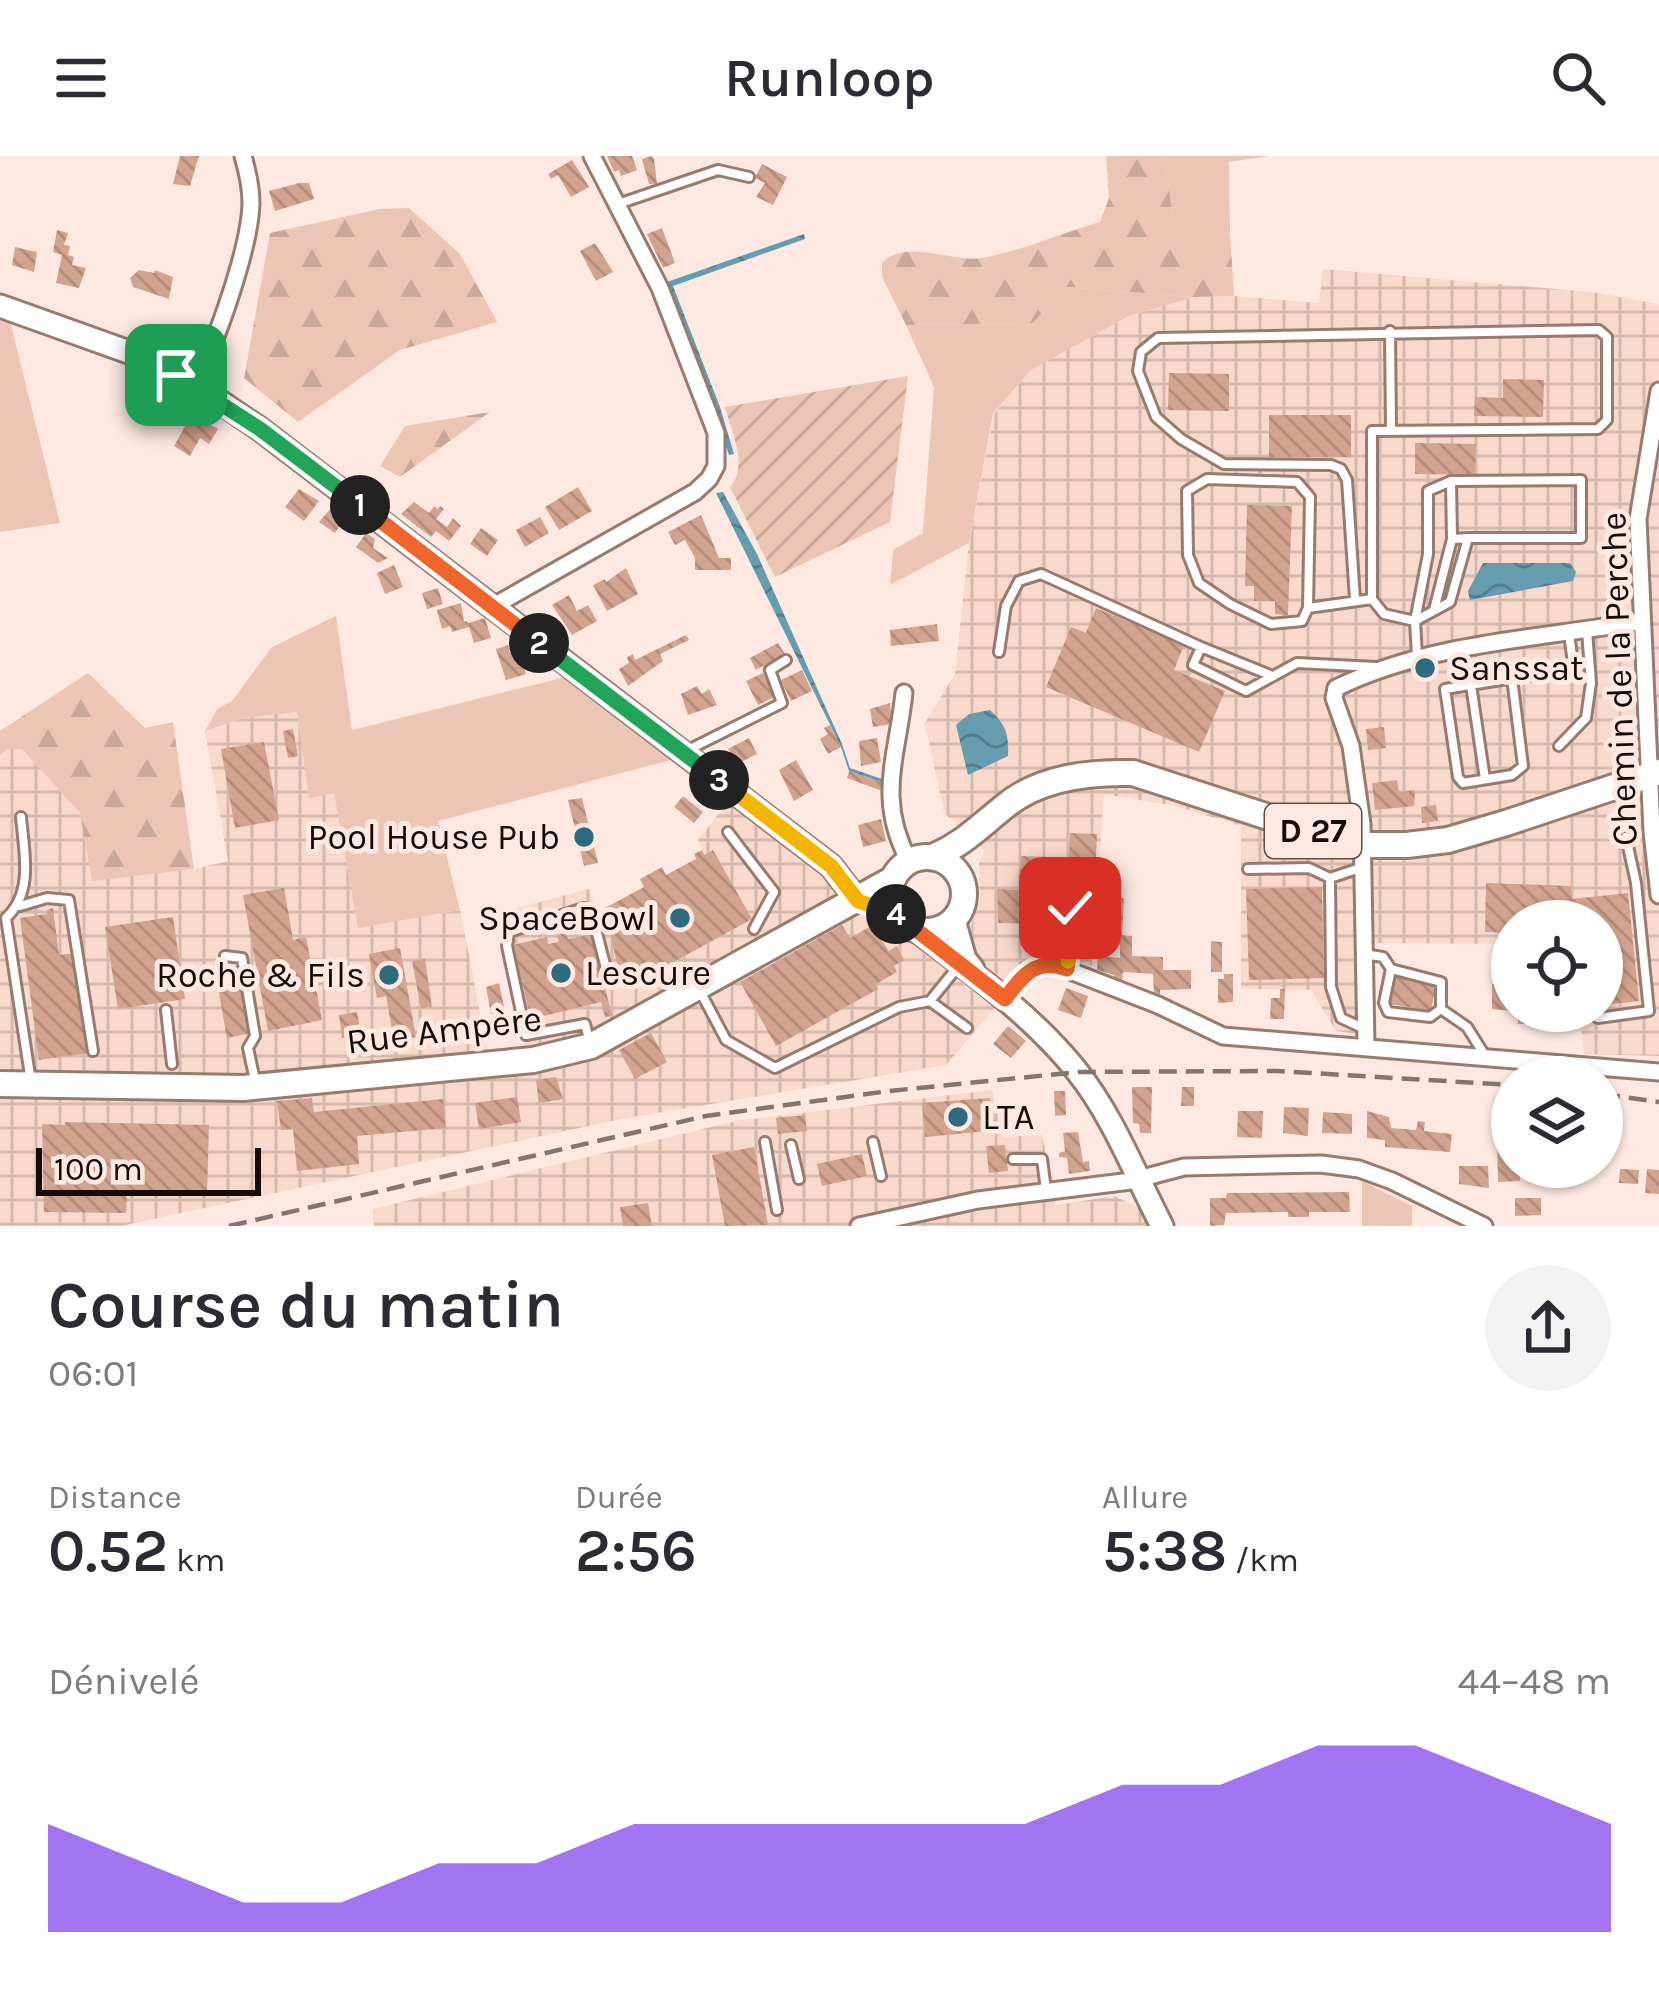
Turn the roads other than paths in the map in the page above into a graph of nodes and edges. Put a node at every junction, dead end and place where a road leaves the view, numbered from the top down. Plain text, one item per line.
1 (243, 156) edge
2 (592, 156) edge
3 (749, 177) dead end
4 (617, 205) junction
5 (0, 306) edge
6 (1390, 331) junction
7 (194, 384) junction
8 (1659, 391) edge
9 (1656, 428) edge
10 (1391, 431) junction
11 (1451, 481) junction
12 (1468, 538) junction
13 (1452, 539) junction
14 (1355, 599) junction
15 (1372, 599) junction
16 (492, 607) junction
17 (1308, 608) junction
18 (1434, 610) junction
19 (1415, 621) junction
20 (1641, 621) junction
21 (1587, 630) junction
22 (1569, 633) junction
23 (1202, 647) junction
24 (999, 652) dead end
25 (1417, 656) junction
26 (786, 661) dead end
27 (1378, 667) junction
28 (1270, 675) junction
29 (1512, 678) junction
30 (1471, 685) junction
31 (904, 693) dead end
32 (1559, 746) dead end
33 (682, 752) junction
34 (1656, 774) edge
35 (1485, 779) junction
36 (21, 817) dead end
37 (728, 832) dead end
38 (980, 832) junction
39 (1626, 837) dead end
40 (1363, 856) junction
41 (831, 866) junction
42 (908, 868) junction
43 (1248, 869) dead end
44 (959, 875) junction
45 (1330, 878) junction
46 (1659, 895) edge
47 (858, 901) junction
48 (20, 906) junction
49 (1070, 908) dead end
50 (894, 911) junction
51 (828, 915) junction
52 (954, 920) junction
53 (754, 929) dead end
54 (915, 929) junction
55 (1028, 931) dead end
56 (1364, 954) junction
57 (225, 956) dead end
58 (962, 961) junction
59 (1043, 964) junction
60 (1067, 969) junction
61 (1391, 969) junction
62 (607, 972) dead end
63 (698, 988) junction
64 (1005, 999) junction
65 (930, 1001) junction
66 (1441, 1009) junction
67 (166, 1010) dead end
68 (1623, 1015) edge
69 (967, 1028) dead end
70 (1366, 1038) junction
71 (530, 1047) junction
72 (93, 1051) dead end
73 (1485, 1055) junction
74 (172, 1064) dead end
75 (1659, 1072) edge
76 (0, 1084) edge
77 (32, 1084) junction
78 (256, 1086) junction
79 (765, 1142) dead end
80 (873, 1142) dead end
81 (791, 1145) dead end
82 (1013, 1159) dead end
83 (880, 1176) dead end
84 (1137, 1178) junction
85 (799, 1179) dead end
86 (1046, 1192) junction
87 (777, 1210) dead end
88 (864, 1226) edge
89 (1162, 1226) edge
90 (1484, 1226) edge

1 - 7 street
2 - 4 street
3 - 4 lane
4 - 16 street
5 - 7 main road
6 - 10 lane
6 - 10 lane
6 - 14 lane
7 - 16 main road
8 - 9 street, Chemin de la Perche
9 - 20 street, Chemin de la Perche
10 - 15 lane
11 - 12 lane
11 - 13 lane
11 - 19 lane
12 - 13 lane
12 - 18 lane
13 - 18 lane
14 - 15 lane
14 - 17 lane
15 - 19 lane
16 - 33 main road
17 - 17 lane
18 - 19 lane
19 - 25 lane
20 - 21 street
20 - 34 street, Chemin de la Perche
21 - 22 street
21 - 32 lane
22 - 25 street
22 - 29 lane
23 - 24 lane
23 - 28 lane
23 - 28 lane
25 - 27 street
26 - 33 lane
27 - 28 lane
27 - 40 street
29 - 30 lane
29 - 35 lane
30 - 35 lane
30 - 35 lane
31 - 42 street
33 - 41 main road
34 - 40 main road, D 27
34 - 46 street, Chemin de la Perche
36 - 48 lane
37 - 53 lane
38 - 40 main road, D 27
38 - 42 main road, D 27
38 - 44 main road, D 27
39 - 68 lane
40 - 45 lane
40 - 56 street
41 - 42 main road
41 - 47 main road
41 - 51 main road
42 - 44 main road
42 - 47 main road, Rue Ampère
42 - 50 main road
43 - 45 lane
44 - 52 main road
45 - 70 lane
47 - 50 main road
47 - 51 main road, Rue Ampère
48 - 72 lane
48 - 77 lane
49 - 60 lane
50 - 54 main road
51 - 63 main road, Rue Ampère
52 - 54 main road
52 - 58 main road
54 - 58 main road
55 - 59 lane
56 - 61 lane
56 - 70 street
57 - 78 lane
58 - 64 main road
58 - 65 lane
59 - 60 street
59 - 64 street
60 - 70 street
61 - 66 lane
61 - 66 lane
62 - 71 lane
63 - 65 lane
63 - 71 main road, Rue Ampère
64 - 84 main road
65 - 69 lane
66 - 73 lane
67 - 74 lane
70 - 73 street
71 - 78 main road, Rue Ampère
73 - 75 street
76 - 77 main road, Rue Ampère
77 - 78 main road, Rue Ampère
79 - 87 lane
80 - 83 lane
81 - 85 lane
82 - 86 lane
84 - 86 street
84 - 89 main road
84 - 90 street
86 - 88 street

